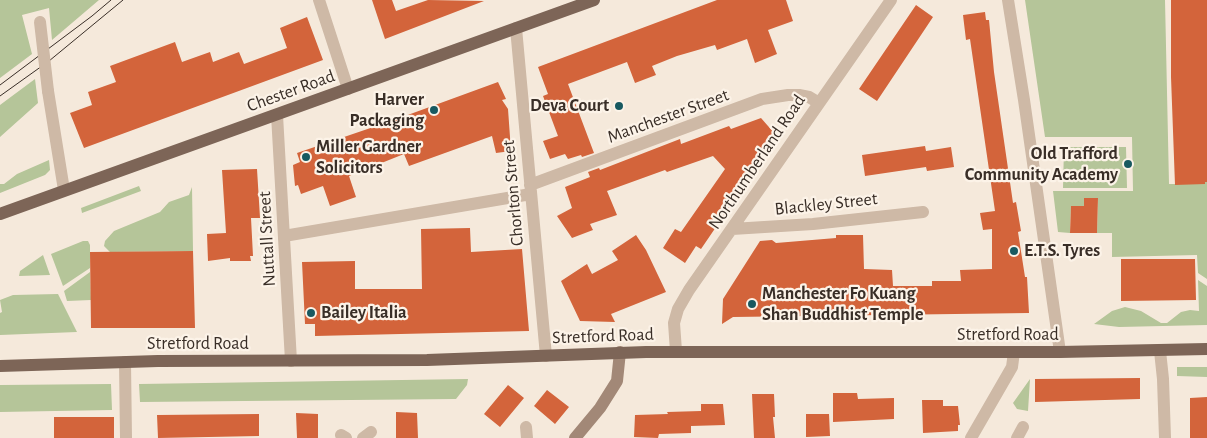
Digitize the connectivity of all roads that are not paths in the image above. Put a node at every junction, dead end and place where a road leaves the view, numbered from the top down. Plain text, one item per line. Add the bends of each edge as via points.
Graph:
1 (320, 0) edge
2 (594, 0) edge
3 (891, 0) edge
4 (1008, 0) edge
5 (40, 22) dead end
6 (516, 28) junction
7 (348, 89) junction
8 (819, 102) junction
9 (277, 115) junction
10 (530, 189) junction
11 (64, 190) junction
12 (923, 212) dead end
13 (0, 214) edge
14 (732, 229) junction
15 (284, 236) junction
16 (1207, 349) edge
17 (1160, 351) junction
18 (620, 352) junction
19 (676, 352) junction
20 (1014, 352) junction
21 (1060, 352) junction
22 (546, 356) junction
23 (291, 361) junction
24 (125, 362) junction
25 (0, 366) edge
26 (126, 438) edge
27 (575, 438) edge
28 (971, 438) edge
29 (1165, 438) edge

1 - 7 street
2 - 6 main road, Chester Road
3 - 8 street, Northumberland Road
4 - 21 street
5 - 11 street, bridge
6 - 7 main road, Chester Road
6 - 10 street, Chorlton Street
7 - 9 main road, Chester Road
8 - 10 street, Manchester Street via 809,97 788,95 762,99
8 - 14 street, Northumberland Road
9 - 11 main road, Chester Road
9 - 15 street, Nuttall Street
10 - 15 street, Manchester Street
10 - 22 street, Chorlton Street
11 - 13 main road, Chester Road
12 - 14 street, Blackley Street
14 - 19 street, Northumberland Road via 678,309 674,322
15 - 23 street, Nuttall Street
16 - 17 main road, Stretford Road
17 - 21 main road, Stretford Road
17 - 29 street
18 - 19 main road, Stretford Road
18 - 22 main road, Stretford Road
18 - 27 main road via 617,382
19 - 20 main road, Stretford Road
20 - 21 main road, Stretford Road
20 - 28 street via 1012,367
22 - 23 main road, Stretford Road
23 - 24 main road, Stretford Road
24 - 25 main road, Stretford Road
24 - 26 street

